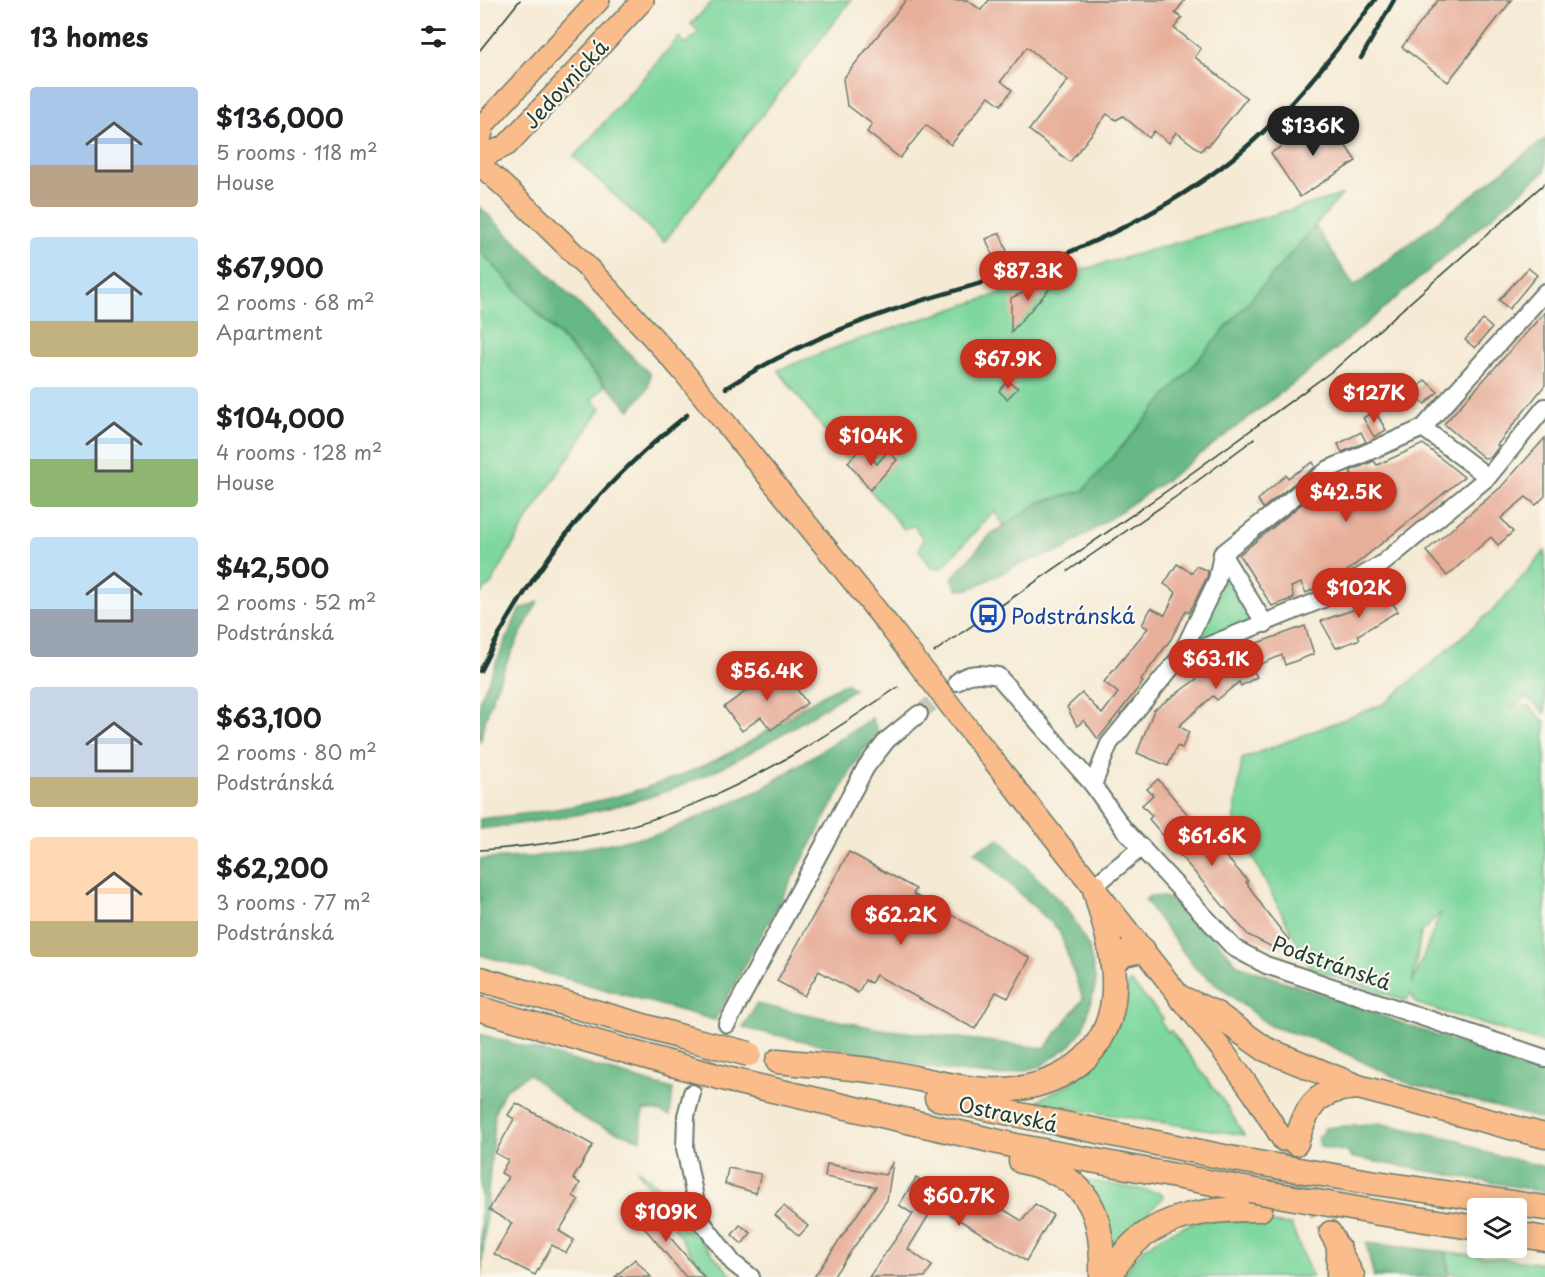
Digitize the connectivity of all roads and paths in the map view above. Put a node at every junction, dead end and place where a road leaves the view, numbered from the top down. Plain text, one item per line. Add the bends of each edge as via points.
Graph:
1 (599, 0) edge
2 (643, 0) edge
3 (480, 140) edge
4 (480, 158) edge
5 (480, 165) edge
6 (1545, 292) edge
7 (1545, 407) edge
8 (1423, 428) junction
9 (1488, 477) junction
10 (1222, 554) junction
11 (1265, 624) junction
12 (1180, 657) junction
13 (957, 682) tunnel mouth
14 (919, 714) tunnel mouth
15 (1093, 785) junction
16 (1142, 847) junction
17 (1094, 886) junction
18 (1143, 950) junction
19 (1113, 965) junction
20 (480, 979) edge
21 (1181, 998) junction
22 (480, 1009) edge
23 (727, 1024) tunnel mouth
24 (1545, 1059) edge
25 (778, 1061) junction
26 (1358, 1087) junction
27 (692, 1094) tunnel mouth
28 (918, 1124) junction
29 (1545, 1136) edge
30 (1290, 1142) joint
31 (1255, 1200) junction
32 (1545, 1208) edge
33 (1467, 1226) edge
34 (1527, 1236) edge
35 (1545, 1239) edge
36 (1335, 1241) junction
37 (751, 1277) edge
38 (1102, 1277) edge
39 (1110, 1277) edge
40 (1339, 1277) edge
41 (1348, 1277) edge
42 (1354, 1277) edge

1 - 3 main road, Jedovnická via 484,124
2 - 4 main road, Jedovnická via 507,145
5 - 17 main road, bridge via 528,206 682,370
6 - 8 street
7 - 9 street
8 - 9 street
8 - 10 street via 1329,469
9 - 11 street via 1382,564 1323,599
10 - 11 street
10 - 12 street via 1217,580
11 - 12 street
12 - 15 street via 1109,744
13 - 15 street, Podstránská via 979,673 998,676
14 - 23 street via 887,740 866,767
15 - 16 street, Podstránská via 1123,828
16 - 17 street
16 - 24 street, Podstránská via 1234,948 1266,965
17 - 18 main road
17 - 19 highway
18 - 19 highway via 1123,954
18 - 21 main road
19 - 25 highway via 1113,1002 1101,1036 1075,1068 1042,1085 975,1089 882,1072
20 - 25 highway, Ostravská, bridge
21 - 26 highway via 1216,1014 1265,1049
21 - 30 main road
22 - 28 highway, Ostravská, bridge via 734,1081
25 - 32 highway, Ostravská, bridge via 989,1110 1234,1159
26 - 29 highway
26 - 30 highway via 1337,1088 1323,1094 1306,1113
27 - 37 street via 686,1116 686,1168 699,1218 733,1263
28 - 31 highway, Ostravská
28 - 38 highway via 1002,1157 1049,1169 1078,1188 1091,1203 1099,1222
31 - 33 highway, bridge
31 - 39 highway via 1166,1222 1129,1246
34 - 35 highway
36 - 40 highway
36 - 41 main road
36 - 42 main road

